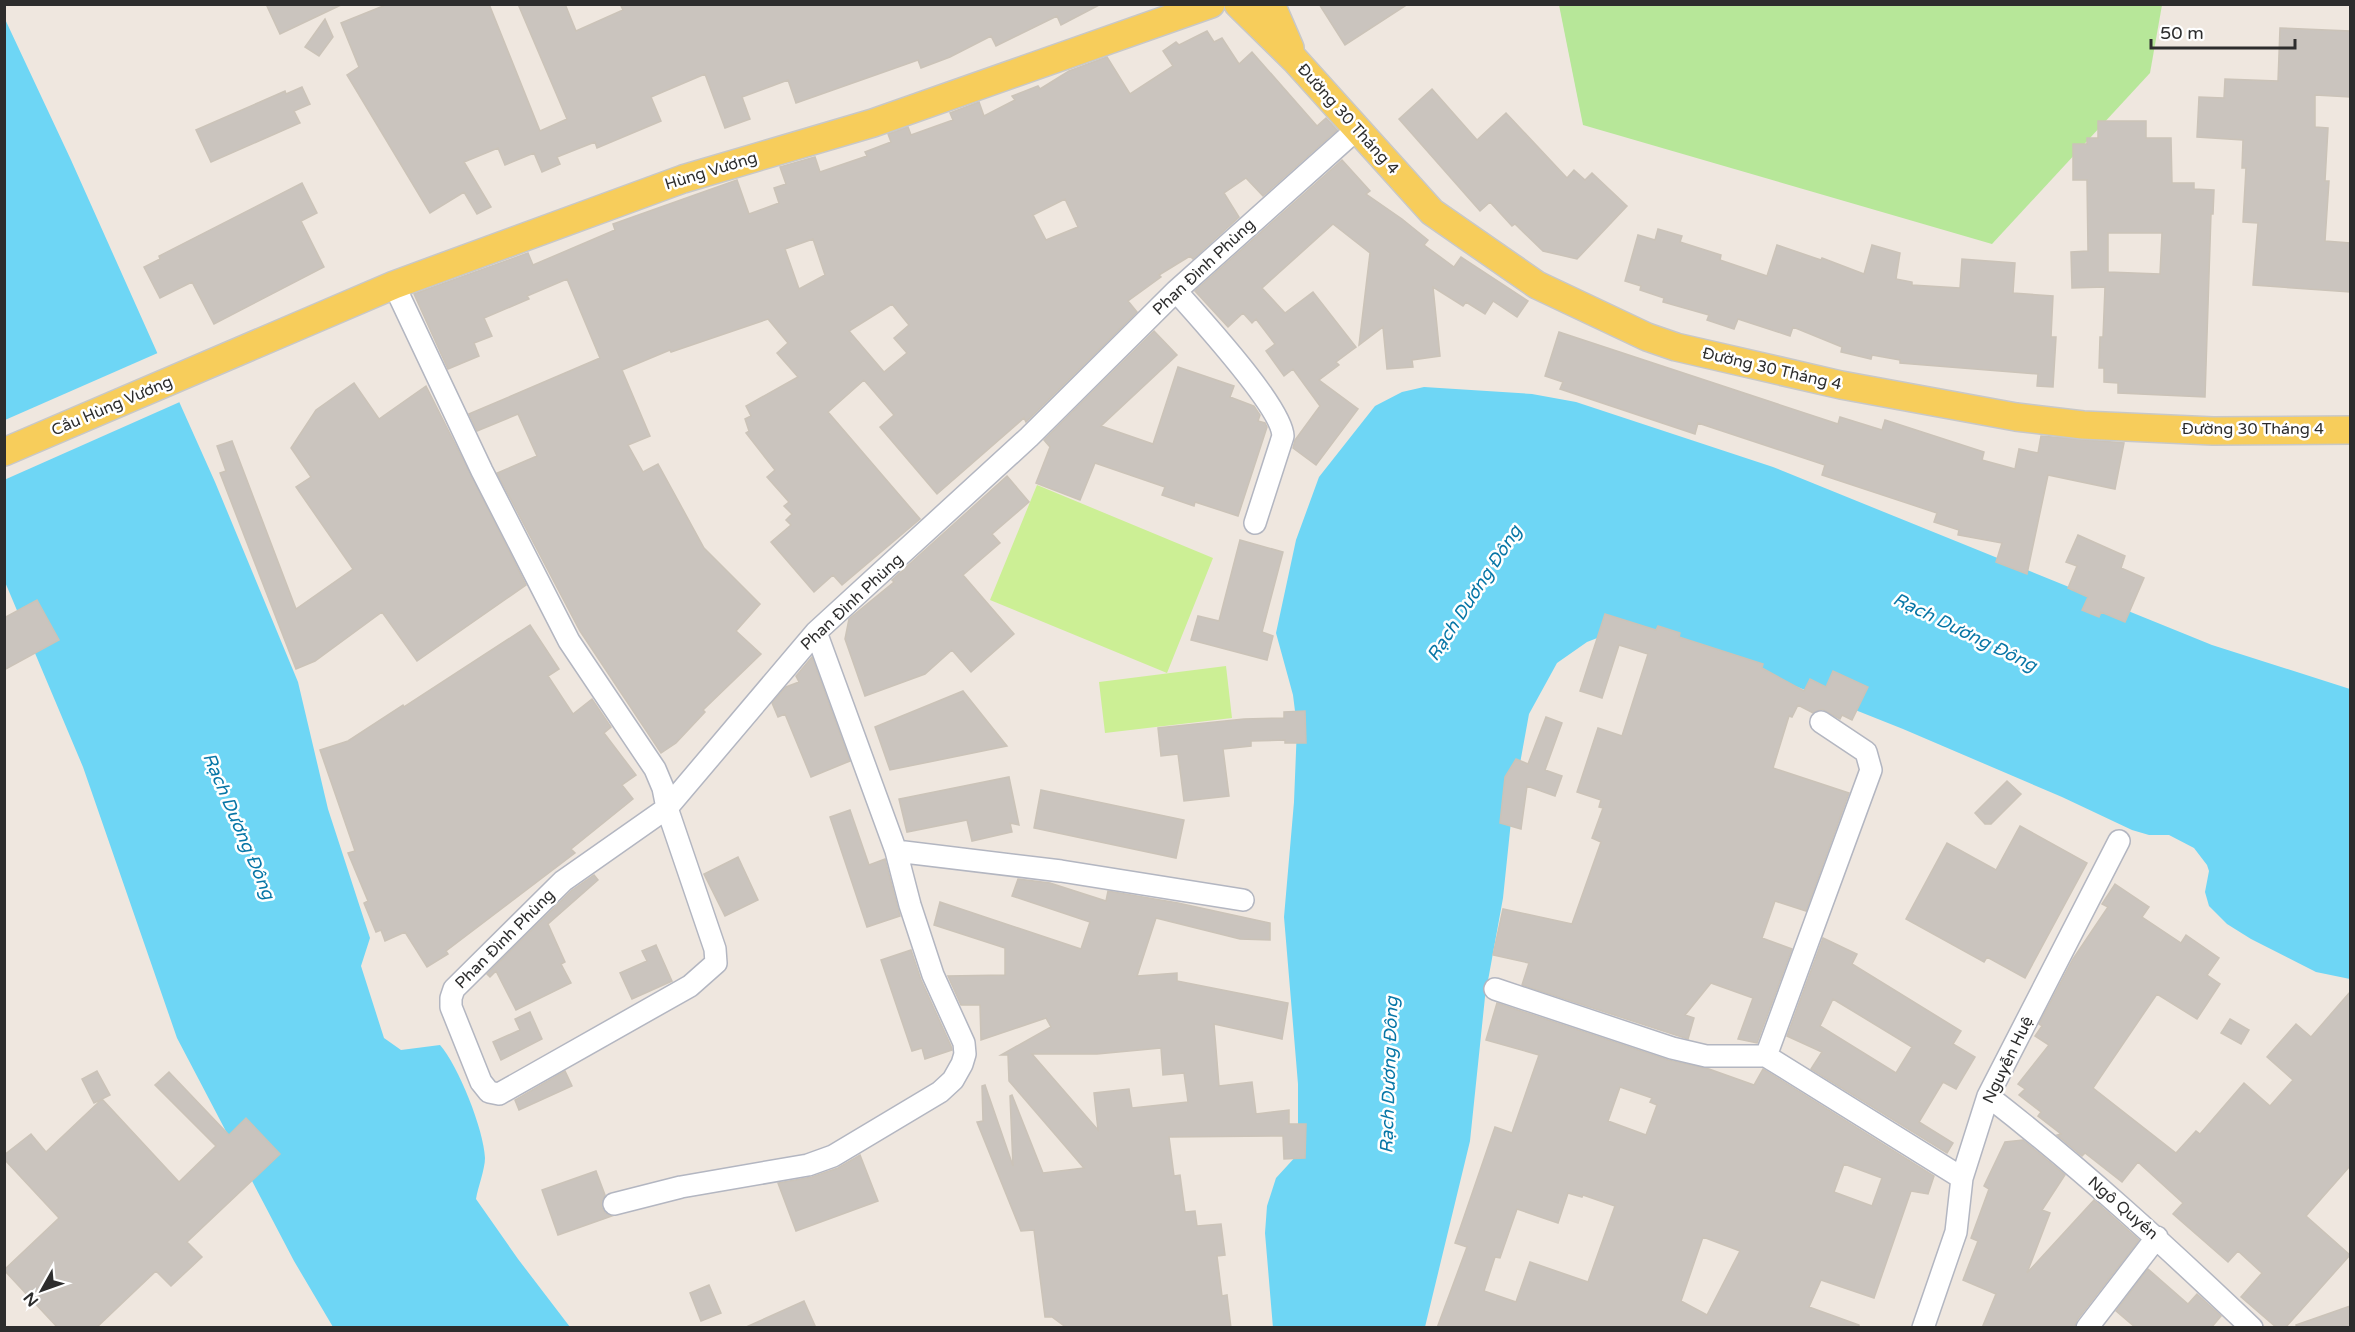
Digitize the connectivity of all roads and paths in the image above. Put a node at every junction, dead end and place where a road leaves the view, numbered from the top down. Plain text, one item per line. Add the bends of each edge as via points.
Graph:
1 (1211, 4) edge
2 (1238, 4) edge
3 (1271, 4) edge
4 (1295, 60) junction
5 (1357, 129) junction
6 (394, 285) junction
7 (1176, 291) junction
8 (220, 360) joint
9 (2350, 430) edge
10 (4, 452) edge
11 (1255, 523) dead end
12 (816, 632) junction
13 (1821, 722) dead end
14 (667, 808) junction
15 (2119, 841) dead end
16 (897, 851) junction
17 (1243, 900) dead end
18 (1495, 989) dead end
19 (1766, 1056) junction
20 (1988, 1096) junction
21 (1962, 1178) junction
22 (614, 1204) dead end
23 (2157, 1237) junction
24 (1923, 1328) edge
25 (2087, 1328) edge
26 (2252, 1328) edge

1 - 6 main road, Hùng Vương via 873,123 683,179
2 - 4 main road, Đường 30 Tháng 4
3 - 4 main road, Đường 30 Tháng 4
4 - 5 main road, Đường 30 Tháng 4
5 - 7 street, Phan Đình Phùng
5 - 9 main road, Đường 30 Tháng 4 via 1432,212 1537,285 1676,347 1841,385 2016,417 2083,425 2213,431
6 - 8 main road, Hùng Vương
6 - 14 street via 569,641 655,769
7 - 11 street via 1235,360 1282,426 1283,436
7 - 12 street, Phan Đình Phùng via 1029,437
8 - 10 main road, Cầu Hùng Vương
12 - 14 street, Phan Đình Phùng
12 - 16 street
13 - 19 street via 1866,752 1871,770
14 - 14 street, Phan Đình Phùng via 563,881 454,989 451,1007 481,1082 492,1094 499,1094 690,986 716,963 715,949
15 - 20 street, Nguyễn Huệ
16 - 17 street via 1061,871
16 - 22 street via 933,975 964,1043 965,1054 953,1080 940,1092 833,1156 808,1165 681,1187
18 - 19 street via 1706,1056
19 - 21 street
20 - 21 street, Nguyễn Huệ
20 - 23 street, Ngô Quyền
21 - 24 street, Nguyễn Huệ via 1956,1232
23 - 25 street
23 - 26 street, Ngô Quyền

